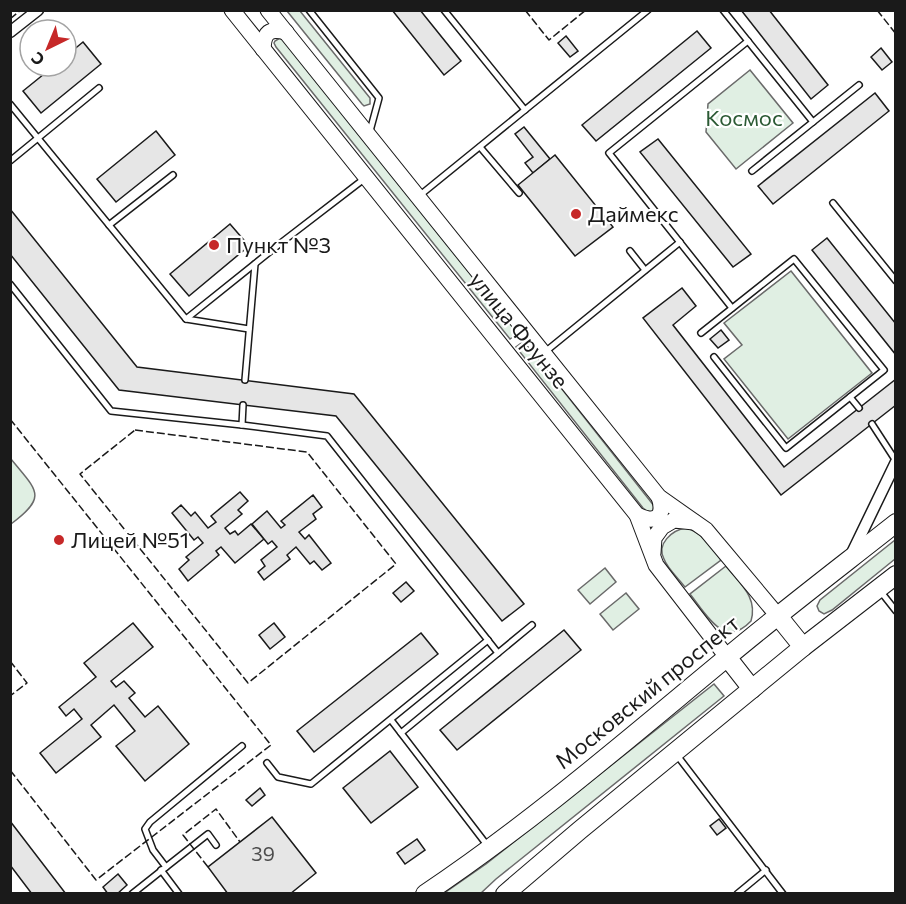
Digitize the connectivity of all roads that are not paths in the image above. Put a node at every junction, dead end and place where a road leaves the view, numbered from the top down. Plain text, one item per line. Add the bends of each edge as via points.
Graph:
1 (38, 10) edge
2 (232, 10) edge
3 (268, 10) edge
4 (309, 10) edge
5 (444, 10) edge
6 (648, 10) edge
7 (723, 10) edge
8 (10, 32) edge
9 (286, 32) junction
10 (748, 41) junction
11 (263, 49) junction
12 (859, 86) dead end
13 (99, 88) dead end
14 (10, 104) edge
15 (525, 110) junction
16 (813, 122) junction
17 (369, 136) junction
18 (38, 138) junction
19 (480, 147) junction
20 (10, 161) edge
21 (752, 171) dead end
22 (173, 175) dead end
23 (366, 177) junction
24 (519, 193) dead end
25 (418, 197) junction
26 (833, 203) dead end
27 (109, 225) junction
28 (680, 242) junction
29 (630, 251) dead end
30 (255, 264) junction
31 (645, 270) junction
32 (896, 281) edge
33 (10, 284) edge
34 (732, 308) junction
35 (186, 319) junction
36 (249, 329) junction
37 (701, 333) dead end
38 (543, 353) junction
39 (714, 357) dead end
40 (245, 380) dead end
41 (850, 397) junction
42 (243, 405) dead end
43 (859, 408) dead end
44 (242, 424) junction
45 (872, 424) dead end
46 (896, 461) edge
47 (659, 497) junction
48 (637, 515) junction
49 (694, 522) junction
50 (896, 523) edge
51 (652, 555) junction
52 (848, 560) junction
53 (896, 575) edge
54 (878, 589) junction
55 (896, 611) edge
56 (778, 616) junction
57 (532, 625) dead end
58 (488, 640) junction
59 (803, 646) junction
60 (498, 653) junction
61 (727, 657) junction
62 (752, 688) junction
63 (391, 720) junction
64 (401, 733) junction
65 (243, 746) dead end
66 (675, 752) junction
67 (267, 763) dead end
68 (216, 845) dead end
69 (490, 849) junction
70 (164, 868) junction
71 (766, 870) junction
72 (132, 894) edge
73 (179, 894) edge
74 (425, 894) edge
75 (505, 894) edge
76 (737, 894) edge
77 (783, 894) edge

1 - 8 street
2 - 11 main road, улица Фрунзе
3 - 9 main road, улица Фрунзе
4 - 17 lane via 379,98
5 - 15 lane
6 - 15 lane
7 - 10 lane
9 - 11 main road via 268,33
9 - 17 main road, улица Фрунзе
10 - 16 lane
10 - 28 lane via 609,153
11 - 23 main road, улица Фрунзе
12 - 16 lane
13 - 18 lane
14 - 18 lane
15 - 19 lane
16 - 21 lane
17 - 25 main road, улица Фрунзе
18 - 20 lane
18 - 27 lane
19 - 24 lane
19 - 25 lane
22 - 27 lane
23 - 30 lane
23 - 48 main road, улица Фрунзе
25 - 38 main road, улица Фрунзе
26 - 32 lane
27 - 35 lane
28 - 31 lane
28 - 34 lane
29 - 31 lane
30 - 35 lane
30 - 36 lane
31 - 38 lane
33 - 44 lane via 111,411
34 - 37 lane
34 - 41 lane via 794,259 884,370
35 - 36 lane
36 - 40 lane
38 - 47 main road, улица Фрунзе
39 - 41 lane via 786,448
41 - 43 lane
42 - 44 lane
44 - 58 lane via 327,436
45 - 46 lane
46 - 52 street
47 - 48 main road via 662,507 658,517 645,519
47 - 49 main road, улица Фрунзе
48 - 51 main road, улица Фрунзе
49 - 51 main road via 674,520 662,527 654,538
49 - 56 main road, улица Фрунзе via 706,530
50 - 52 main road, Московский проспект
51 - 61 main road, улица Фрунзе
52 - 56 main road, Московский проспект
53 - 54 main road
54 - 55 lane
54 - 59 main road
56 - 59 main road, улица Фрунзе
56 - 61 main road, Московский проспект
57 - 60 lane
58 - 60 lane
58 - 63 lane
59 - 62 main road
60 - 64 lane
61 - 62 main road, улица Фрунзе
61 - 69 main road, Московский проспект
62 - 66 main road
63 - 64 lane
63 - 67 lane via 311,784 278,777
64 - 69 lane
65 - 70 lane via 145,829
66 - 71 lane
66 - 75 main road
68 - 70 lane via 208,834
69 - 74 main road, Московский проспект
70 - 72 lane
70 - 73 lane
71 - 76 lane
71 - 77 lane

